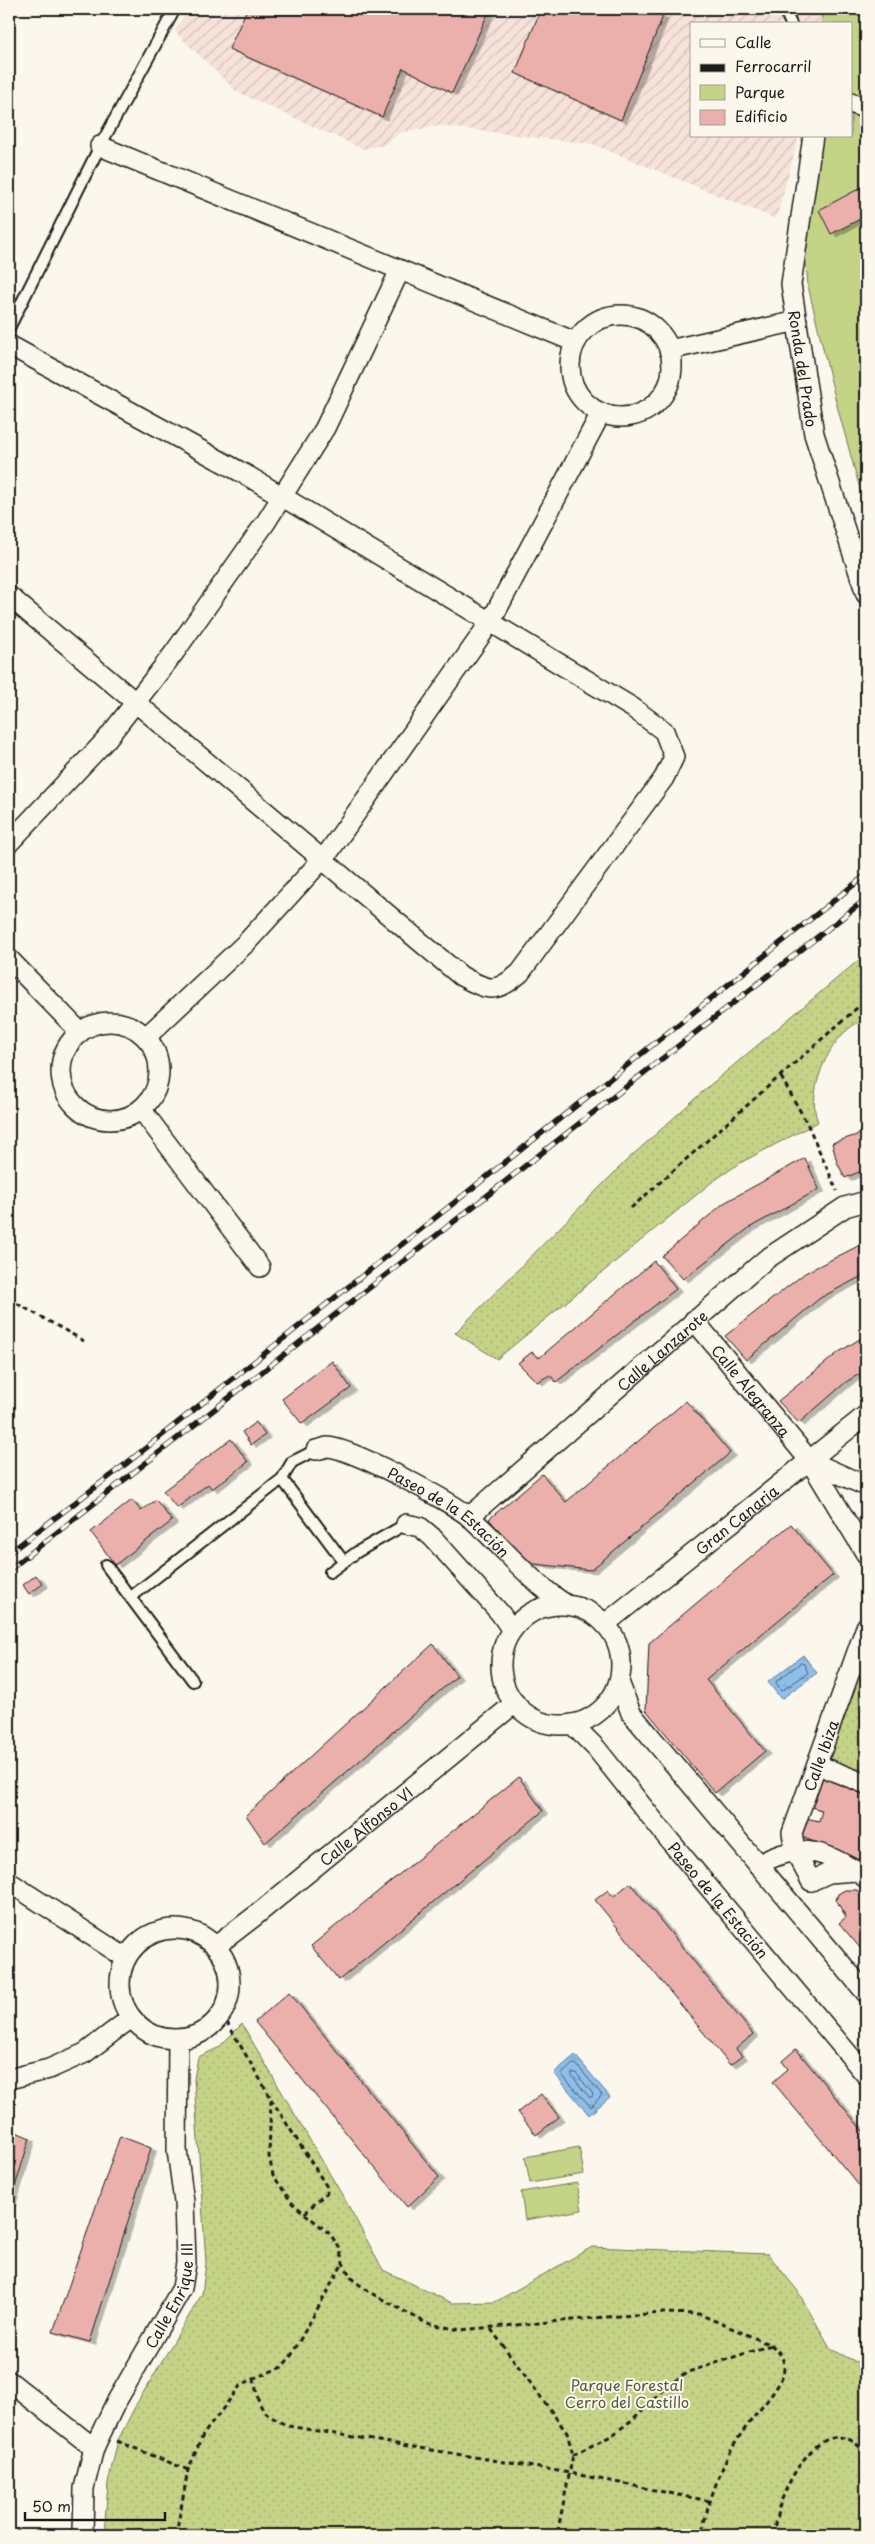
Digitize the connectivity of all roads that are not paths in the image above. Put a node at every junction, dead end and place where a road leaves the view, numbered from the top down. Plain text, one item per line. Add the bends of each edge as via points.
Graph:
1 (175, 9) edge
2 (784, 9) edge
3 (790, 22) edge
4 (852, 103) edge
5 (866, 109) edge
6 (813, 138) edge
7 (100, 146) junction
8 (400, 270) junction
9 (797, 320) junction
10 (9, 328) edge
11 (575, 342) junction
12 (9, 345) edge
13 (669, 350) junction
14 (601, 413) junction
15 (282, 496) junction
16 (866, 594) edge
17 (9, 596) edge
18 (491, 621) junction
19 (135, 703) junction
20 (9, 843) edge
21 (322, 860) junction
22 (9, 959) edge
23 (80, 1032) junction
24 (146, 1037) junction
25 (141, 1109) junction
26 (866, 1200) edge
27 (260, 1267) dead end
28 (694, 1320) junction
29 (866, 1415) edge
30 (316, 1450) joint
31 (810, 1461) junction
32 (282, 1479) junction
33 (866, 1486) edge
34 (469, 1517) junction
35 (406, 1524) joint
36 (866, 1554) edge
37 (344, 1562) junction
38 (106, 1565) dead end
39 (330, 1572) dead end
40 (131, 1597) junction
41 (567, 1605) junction
42 (605, 1624) junction
43 (866, 1627) edge
44 (512, 1630) junction
45 (193, 1681) dead end
46 (619, 1682) junction
47 (515, 1703) junction
48 (572, 1724) junction
49 (818, 1765) junction
50 (866, 1784) edge
51 (795, 1851) junction
52 (758, 1865) junction
53 (861, 1874) edge
54 (810, 1881) junction
55 (9, 1882) edge
56 (802, 1916) junction
57 (216, 1946) junction
58 (126, 1958) junction
59 (866, 1993) edge
60 (131, 2018) junction
61 (178, 2040) junction
62 (866, 2075) edge
63 (9, 2079) edge
64 (9, 2381) edge
65 (97, 2441) junction
66 (83, 2535) edge

1 - 7 lane
2 - 3 lane
4 - 5 street
6 - 9 street, Ronda del Prado via 791,284
7 - 8 street
7 - 10 lane
8 - 11 street
8 - 15 street via 326,428
9 - 13 street
9 - 16 street, Ronda del Prado via 814,434
11 - 13 street via 599,319 616,314 633,316 649,323 662,335
11 - 14 street via 570,377 588,405
12 - 15 street
13 - 14 street via 672,367 669,383 661,398 634,416 617,417
14 - 18 street
15 - 18 street
15 - 19 street via 174,654
17 - 19 street
18 - 21 street
18 - 21 street via 633,708 664,731 674,757 664,778 520,973 503,987 484,988 461,976
19 - 20 street via 106,740
19 - 21 street
21 - 24 street via 246,943
22 - 23 street
23 - 24 street via 95,1024 111,1021 127,1024
23 - 25 street via 66,1050 61,1073 64,1089 73,1103 86,1114 101,1120 118,1120
24 - 25 street via 158,1059 160,1075 156,1091
25 - 27 street
26 - 28 street, Calle Lanzarote via 845,1207 765,1260
28 - 31 street, Calle Alegranza
28 - 34 street, Calle Lanzarote
29 - 31 street, Gran Canaria
30 - 32 lane via 292,1462
30 - 34 street, Paseo de la Estación via 336,1449 393,1472
31 - 33 street
31 - 36 street, Calle Alegranza
31 - 42 street, Gran Canaria
32 - 37 lane
32 - 40 lane
34 - 41 street, Paseo de la Estación via 546,1592
35 - 37 lane
35 - 44 street, Paseo de la Estación via 420,1526 432,1537
37 - 39 lane
38 - 40 lane
40 - 45 lane
41 - 42 street via 594,1614
41 - 44 street via 536,1610
42 - 46 street via 618,1648 621,1661
43 - 49 street, Calle Ibiza
44 - 47 street via 503,1648 501,1668 505,1687
46 - 48 street via 601,1710
46 - 52 street via 631,1713
47 - 48 street via 541,1721 556,1725
47 - 57 street, Calle Alfonso VI
48 - 62 street, Paseo de la Estación via 596,1748
49 - 50 street
49 - 51 street, Calle Ibiza via 792,1832
51 - 52 street
51 - 53 street via 808,1850 835,1858
51 - 54 street, Calle Ibiza
52 - 56 street
53 - 54 street via 829,1873
54 - 56 street
55 - 58 street
56 - 59 street
57 - 58 street via 202,1935 185,1929 168,1929 151,1934 136,1944
57 - 61 street via 230,1974 227,2005 208,2030
58 - 60 street via 120,1989 123,2004
60 - 61 street via 160,2038
60 - 63 street via 85,2053 49,2070
61 - 65 street, Calle Enrique III via 177,2150 184,2202 186,2263 182,2288
64 - 65 street
65 - 66 street, Calle Enrique III via 84,2488

